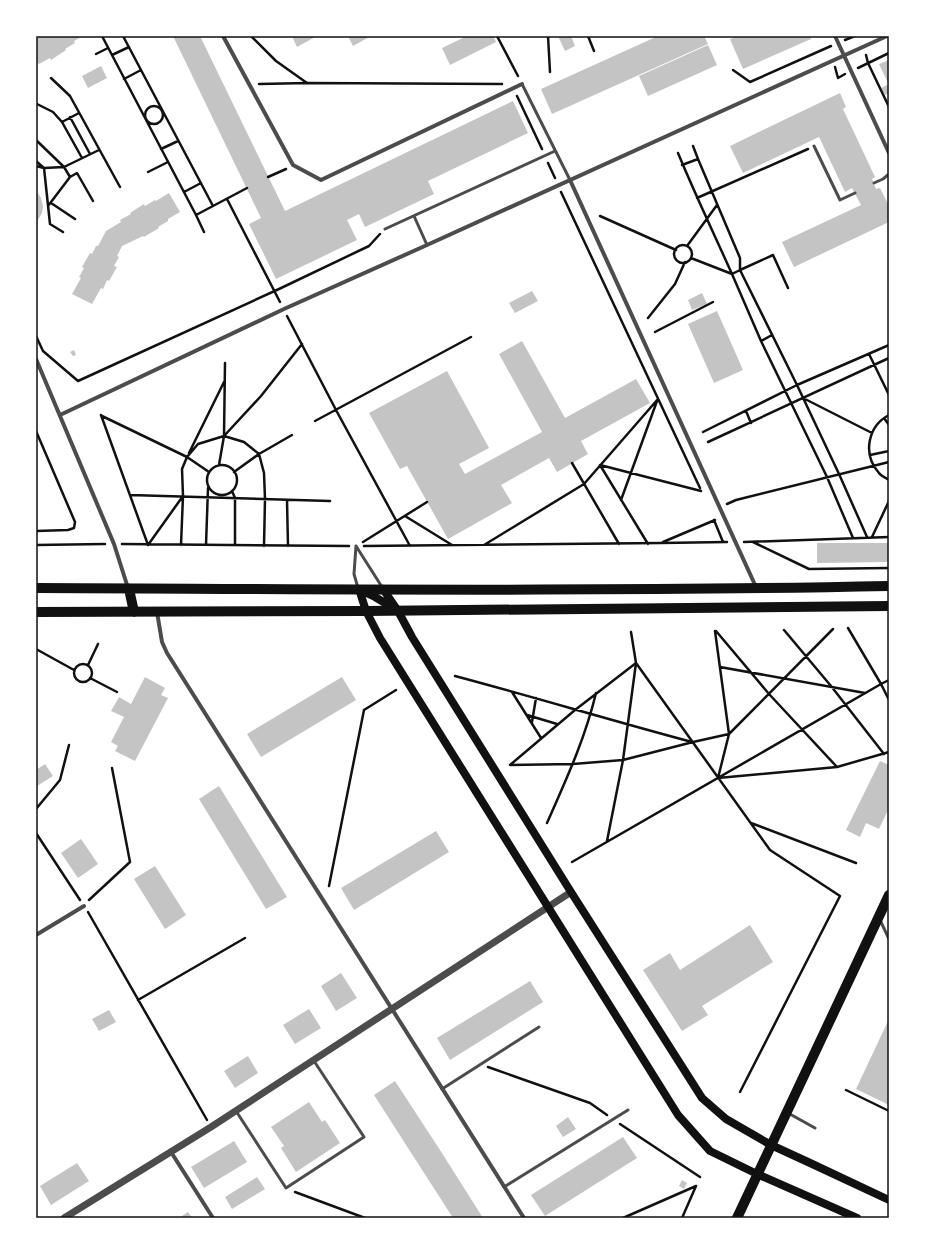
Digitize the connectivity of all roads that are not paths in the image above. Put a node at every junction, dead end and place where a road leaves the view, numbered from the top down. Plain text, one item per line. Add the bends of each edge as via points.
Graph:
1 (229, 36) edge
2 (835, 36) edge
3 (887, 36) edge
4 (223, 37) edge
5 (844, 55) junction
6 (522, 84) joint
7 (814, 146) road end
8 (555, 151) junction
9 (889, 153) edge
10 (889, 174) edge
11 (570, 180) junction
12 (874, 183) dead end
13 (855, 193) dead end
14 (414, 216) junction
15 (385, 229) road end
16 (428, 245) junction
17 (36, 359) edge
18 (60, 415) junction
19 (889, 586) edge
20 (36, 588) edge
21 (129, 589) junction
22 (358, 589) junction
23 (383, 589) junction
24 (757, 589) junction
25 (889, 606) edge
26 (366, 611) junction
27 (398, 611) junction
28 (36, 612) edge
29 (134, 612) junction
30 (157, 612) junction
31 (571, 892) junction
32 (889, 895) edge
33 (84, 906) road end
34 (548, 907) junction
35 (878, 917) junction
36 (36, 935) edge
37 (889, 938) edge
38 (392, 1010) junction
39 (539, 1027) dead end
40 (314, 1060) junction
41 (442, 1089) junction
42 (628, 1110) dead end
43 (236, 1111) junction
44 (787, 1112) junction
45 (815, 1128) dead end
46 (771, 1145) junction
47 (171, 1152) junction
48 (757, 1174) junction
49 (504, 1187) junction
50 (889, 1200) edge
51 (64, 1218) edge
52 (213, 1218) edge
53 (524, 1218) edge
54 (736, 1218) edge
55 (857, 1218) edge

1 - 4 lane
2 - 5 street
3 - 5 street
4 - 6 street via 293,165 321,180
5 - 9 street
5 - 11 street
6 - 8 lane
7 - 13 lane via 840,200
8 - 11 lane
8 - 14 lane
10 - 12 lane
11 - 16 street
11 - 24 street
14 - 15 lane
14 - 16 lane
16 - 18 street via 284,309
17 - 18 street
18 - 21 street via 114,544
19 - 24 main road
20 - 21 main road
21 - 22 main road
21 - 29 main road
22 - 23 main road
22 - 23 lane via 354,574 356,546
22 - 26 main road
22 - 27 main road
23 - 24 main road
23 - 27 main road
25 - 27 main road
26 - 27 main road
26 - 30 main road
26 - 34 main road via 380,638
27 - 31 main road
28 - 29 main road
29 - 30 main road
30 - 38 street via 162,642 167,653
31 - 34 street
31 - 46 main road via 702,1098 726,1118
32 - 35 main road
33 - 36 street
34 - 38 street
34 - 48 main road via 678,1115 710,1151
35 - 37 lane
35 - 44 main road
38 - 40 street
38 - 41 street
39 - 41 lane
40 - 43 street
40 - 43 lane via 364,1137 286,1188
41 - 49 street
42 - 49 lane
43 - 47 street
44 - 45 lane
44 - 46 main road
46 - 48 main road
46 - 50 main road
47 - 51 street
47 - 52 street
48 - 54 main road
48 - 55 main road
49 - 53 street

